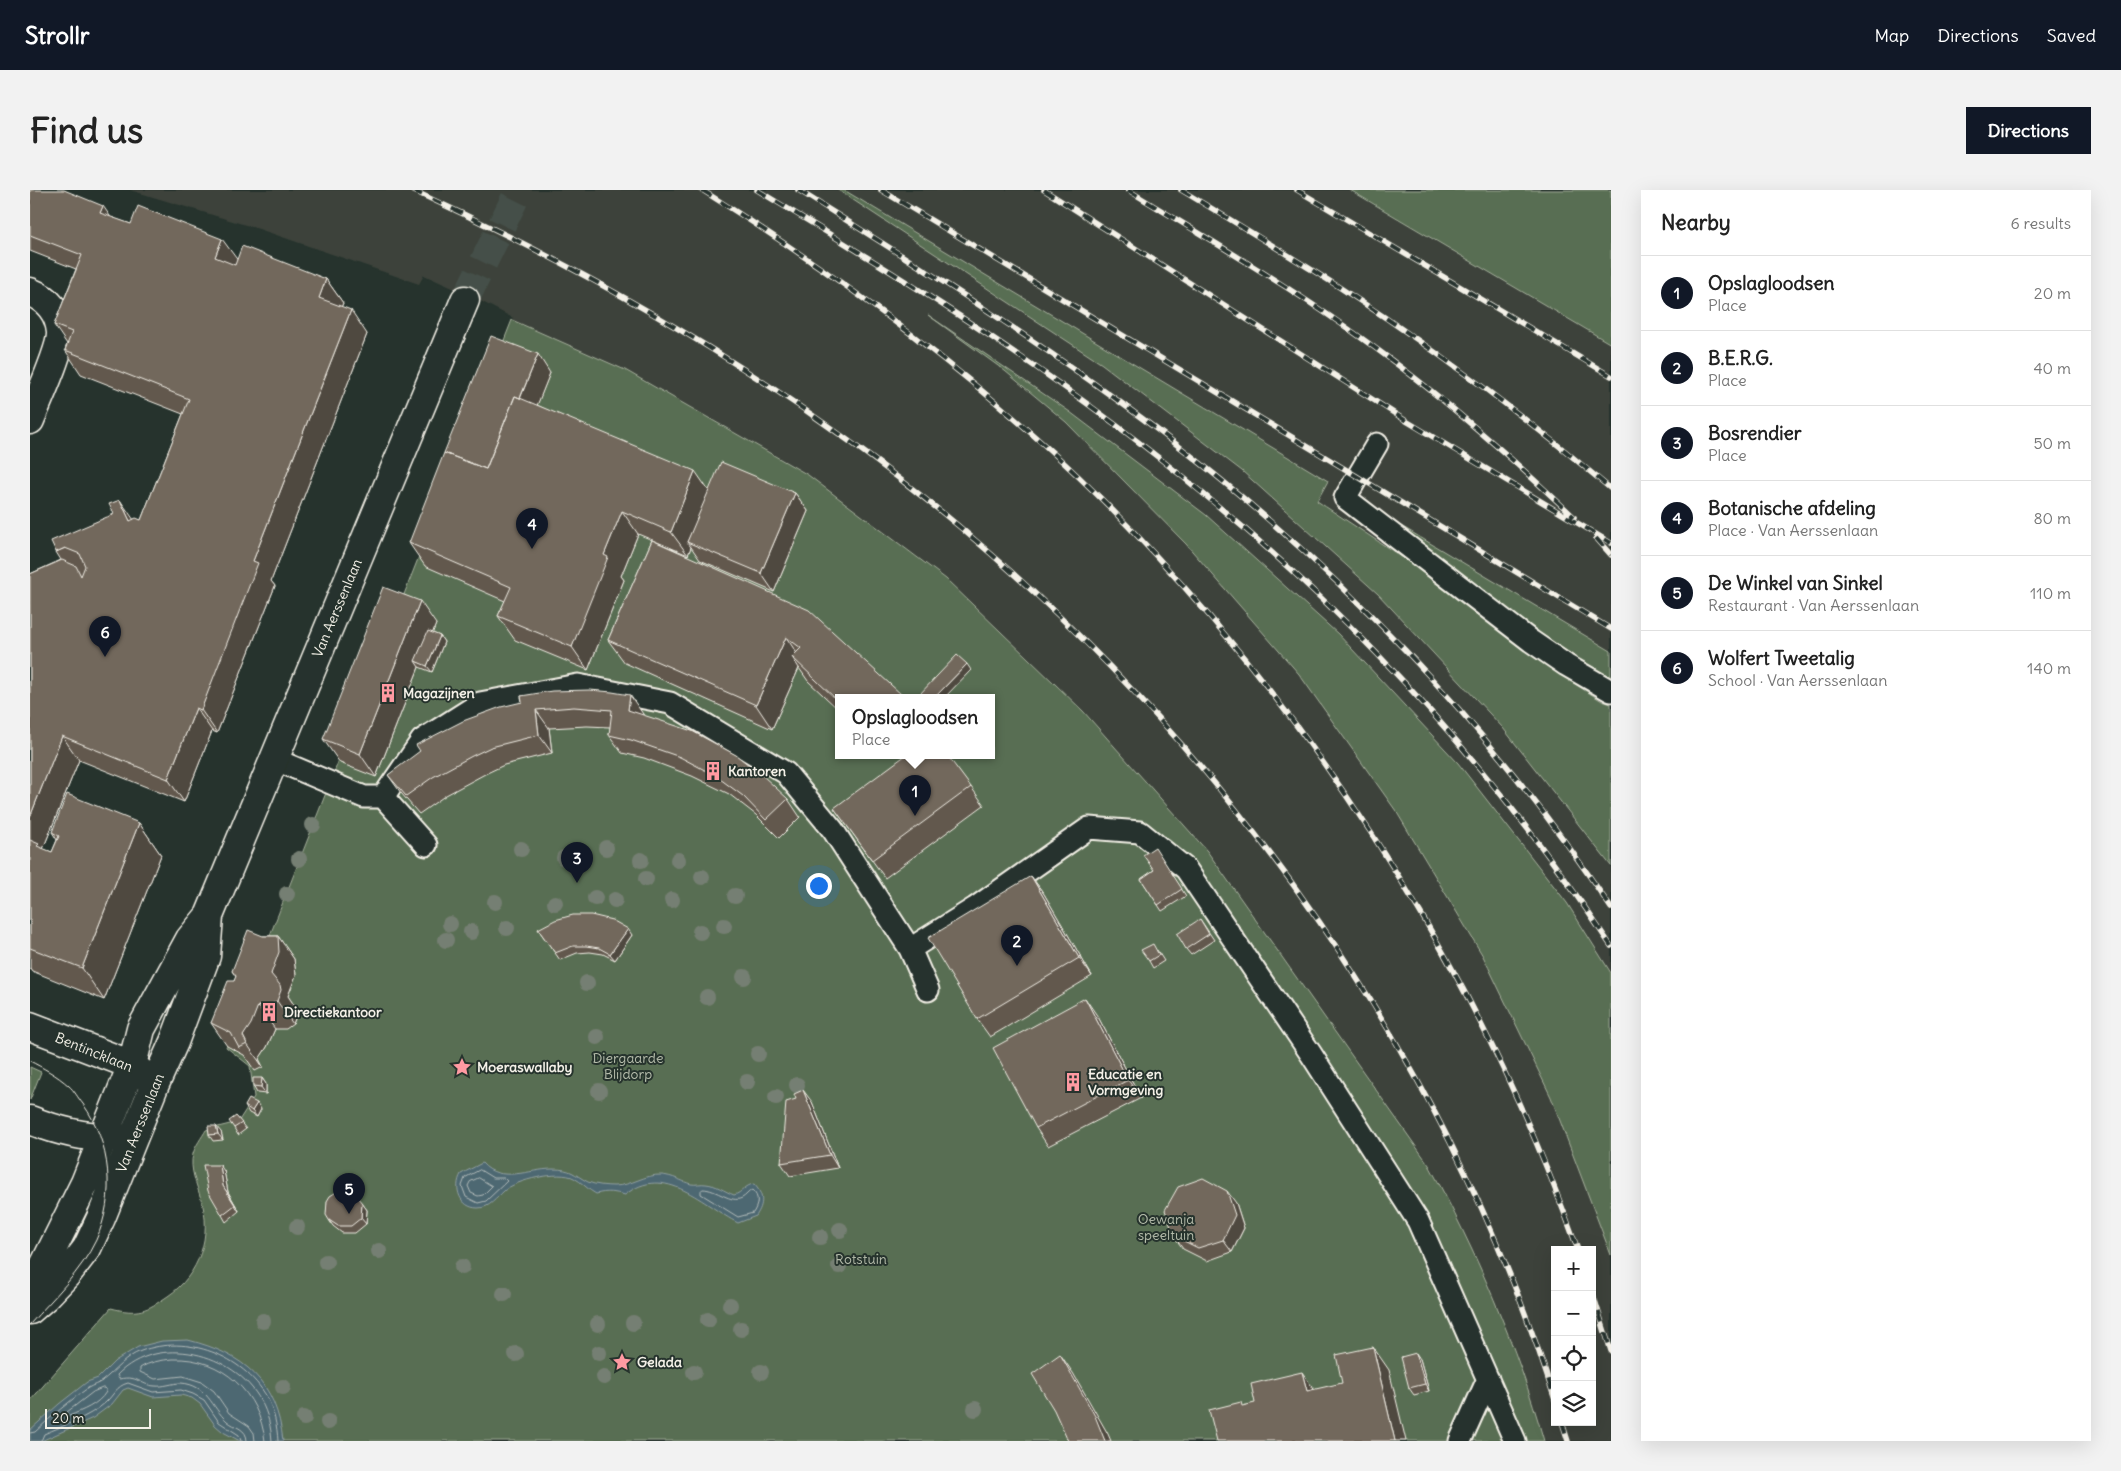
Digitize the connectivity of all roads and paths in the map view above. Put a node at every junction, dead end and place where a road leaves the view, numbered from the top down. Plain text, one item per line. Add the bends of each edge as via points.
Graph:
1 (30, 292) edge
2 (465, 300) tunnel mouth
3 (30, 420) edge
4 (1377, 444) dead end
5 (1611, 691) edge
6 (274, 759) junction
7 (383, 797) junction
8 (426, 844) dead end
9 (209, 916) junction
10 (910, 949) junction
11 (928, 990) dead end
12 (30, 1026) edge
13 (132, 1065) junction
14 (155, 1084) junction
15 (30, 1120) edge
16 (134, 1136) junction
17 (102, 1138) junction
18 (30, 1294) edge
19 (30, 1310) edge
20 (1488, 1379) junction
21 (1460, 1441) edge
22 (1515, 1441) edge

1 - 3 street via 52,305 61,333
2 - 6 street, Van Aerssenlaan
4 - 5 lane via 1345,498 1531,642
6 - 7 lane via 364,797
6 - 9 street, Van Aerssenlaan
7 - 8 lane
7 - 10 lane via 422,740 480,703 578,685 670,703 786,774 833,830
9 - 13 street, Van Aerssenlaan via 190,939 141,1029
9 - 14 street, Van Aerssenlaan via 206,956
10 - 11 lane
10 - 20 lane via 1089,828 1140,832 1186,869 1311,1054 1418,1221
12 - 13 street, Bentincklaan
13 - 14 street, Bentincklaan
13 - 17 street, Van Aerssenlaan
14 - 16 street, Van Aerssenlaan
15 - 17 street via 54,1130
16 - 17 street
16 - 19 street, Van Aerssenlaan via 87,1248 67,1274
17 - 18 street, Van Aerssenlaan via 76,1204
20 - 21 lane
20 - 22 lane

